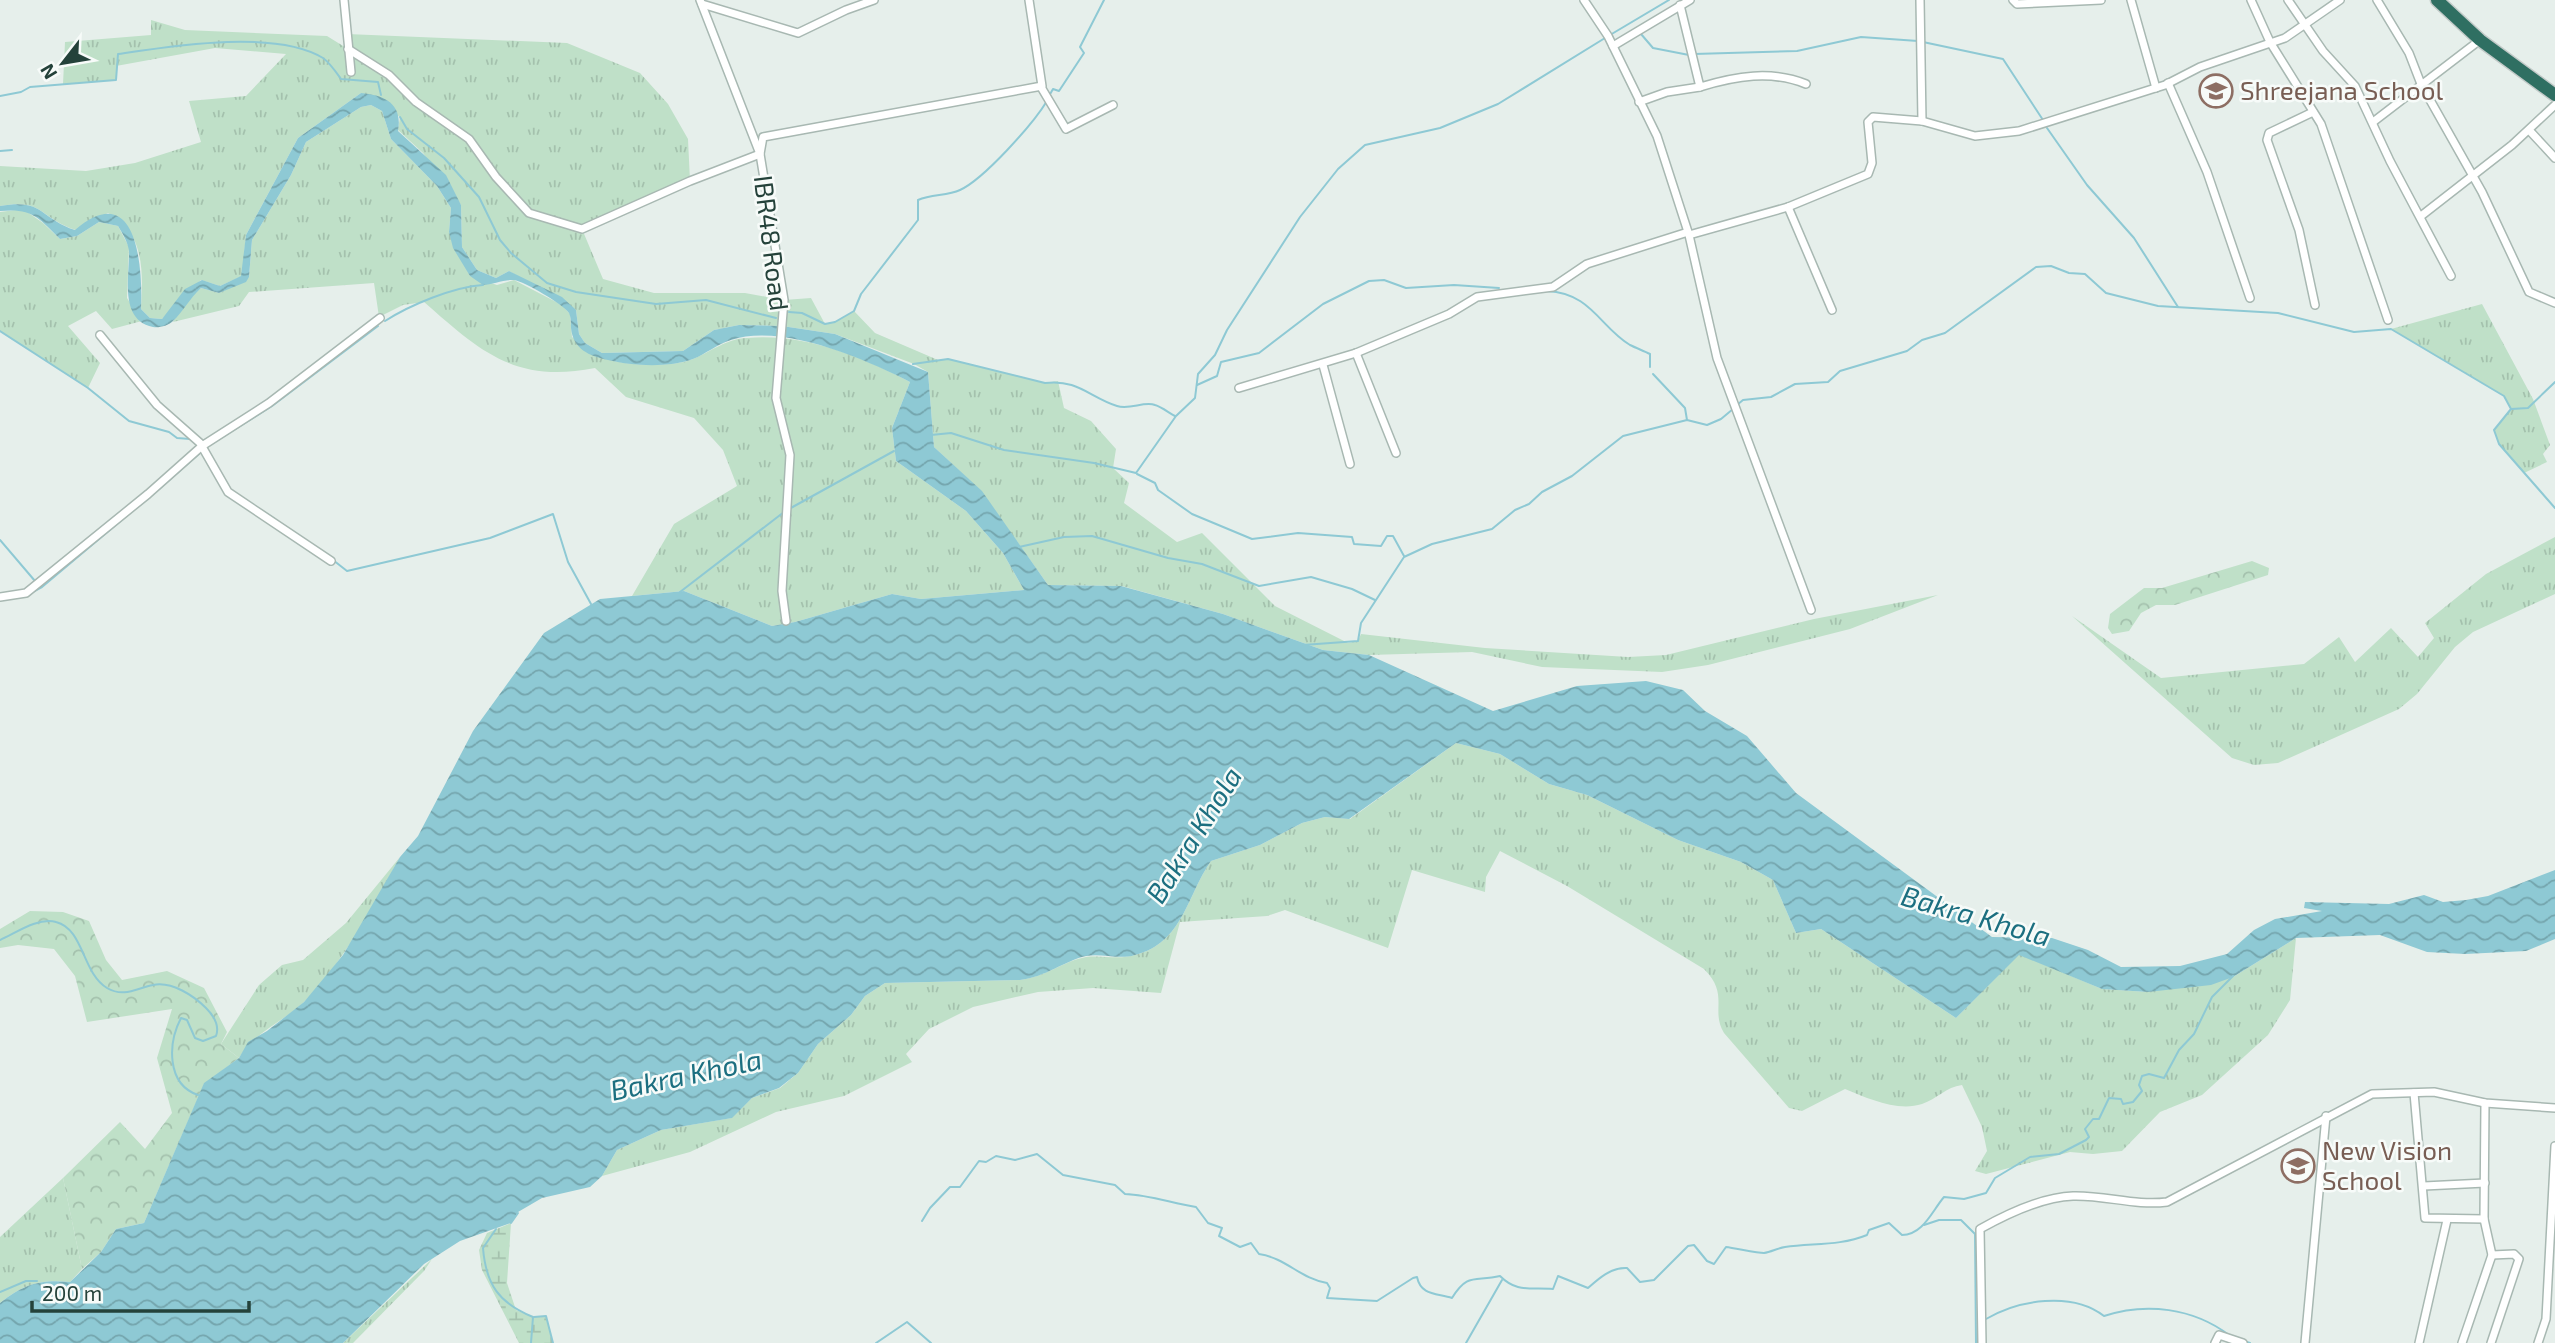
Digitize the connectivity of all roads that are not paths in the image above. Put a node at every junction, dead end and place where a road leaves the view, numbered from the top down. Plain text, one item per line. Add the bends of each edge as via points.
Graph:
1 (344, 0) edge
2 (874, 0) edge
3 (1029, 0) edge
4 (1584, 0) edge
5 (1690, 0) edge
6 (1920, 0) edge
7 (2013, 0) edge
8 (2101, 0) edge
9 (2131, 0) edge
10 (2251, 0) edge
11 (2288, 0) edge
12 (2340, 0) edge
13 (2377, 0) edge
14 (2437, 0) edge
15 (701, 2) edge
16 (1680, 5) junction
17 (2305, 25) junction
18 (2480, 40) junction
19 (2270, 42) junction
20 (1613, 46) junction
21 (348, 49) junction
22 (351, 72) dead end
23 (2168, 83) junction
24 (1806, 84) dead end
25 (2421, 84) junction
26 (1041, 87) junction
27 (1700, 87) junction
28 (2156, 88) junction
29 (2555, 95) edge
30 (1639, 102) junction
31 (1113, 105) dead end
32 (2555, 105) edge
33 (2313, 112) junction
34 (1922, 121) junction
35 (2373, 122) junction
36 (2529, 130) junction
37 (760, 154) junction
38 (2555, 158) edge
39 (2472, 175) junction
40 (1788, 207) junction
41 (2421, 216) junction
42 (1688, 234) junction
43 (2451, 276) dead end
44 (2250, 298) dead end
45 (2555, 303) edge
46 (2315, 304) dead end
47 (1832, 310) dead end
48 (380, 318) dead end
49 (2388, 320) dead end
50 (100, 335) dead end
51 (1356, 352) junction
52 (1323, 365) junction
53 (1239, 388) dead end
54 (202, 446) junction
55 (1396, 453) dead end
56 (1350, 464) dead end
57 (331, 561) dead end
58 (0, 597) edge
59 (1811, 610) dead end
60 (786, 621) dead end
61 (2414, 1093) junction
62 (2485, 1103) junction
63 (2555, 1108) edge
64 (2326, 1116) junction
65 (2555, 1146) edge
66 (2484, 1183) junction
67 (2424, 1186) junction
68 (2484, 1219) junction
69 (2447, 1220) junction
70 (2492, 1255) junction
71 (1982, 1343) edge
72 (2215, 1343) edge
73 (2244, 1343) edge
74 (2305, 1343) edge
75 (2419, 1343) edge
76 (2462, 1343) edge
77 (2491, 1343) edge
78 (2538, 1343) edge

1 - 21 street
2 - 15 street via 798,33
3 - 26 street
4 - 20 street
5 - 16 street
6 - 34 street
7 - 8 street via 2030,4
9 - 28 street
10 - 19 street
11 - 17 street
12 - 17 street
13 - 25 street via 2409,53
14 - 18 highway
15 - 37 street, IBR48 Road
16 - 20 street
16 - 27 street
17 - 19 street
17 - 35 street via 2355,86
18 - 25 street
18 - 29 highway
19 - 23 street
19 - 33 street
20 - 30 street
21 - 22 street
21 - 37 street via 389,75 416,102 469,139 529,213 582,229
23 - 28 street
23 - 44 street via 2203,163
24 - 27 street via 1765,75
25 - 35 street
25 - 39 street
26 - 31 street via 1066,129
26 - 37 street via 763,137
27 - 30 street
28 - 34 street via 1995,135 1975,136
30 - 42 street via 1665,156
32 - 36 street
33 - 46 street via 2269,133 2267,140 2298,230
33 - 49 street via 2351,205
34 - 40 street via 1873,117 1868,122 1872,163 1868,174
35 - 41 street
36 - 38 street
36 - 39 street
37 - 60 street, IBR48 Road via 784,300 776,398 790,455 782,591
39 - 41 street
39 - 45 street via 2529,292
40 - 42 street
40 - 47 street
41 - 43 street
42 - 51 street via 1587,264 1553,287 1477,297 1449,314
42 - 59 street via 1717,358
48 - 54 street via 269,403
50 - 54 street via 157,405
51 - 52 street
51 - 55 street
52 - 53 street
52 - 56 street
54 - 57 street via 228,492
54 - 58 street via 26,593
61 - 62 street
61 - 64 street via 2372,1094
61 - 67 street
62 - 63 street
62 - 66 street
64 - 71 street via 2167,1202 2145,1205 2061,1197 1980,1229
64 - 74 street
65 - 78 street via 2546,1319
66 - 67 street
66 - 68 street
67 - 69 street via 2425,1217
68 - 69 street
68 - 70 street
69 - 75 street
70 - 76 street
70 - 77 street via 2514,1254 2519,1259
72 - 73 street via 2219,1335

